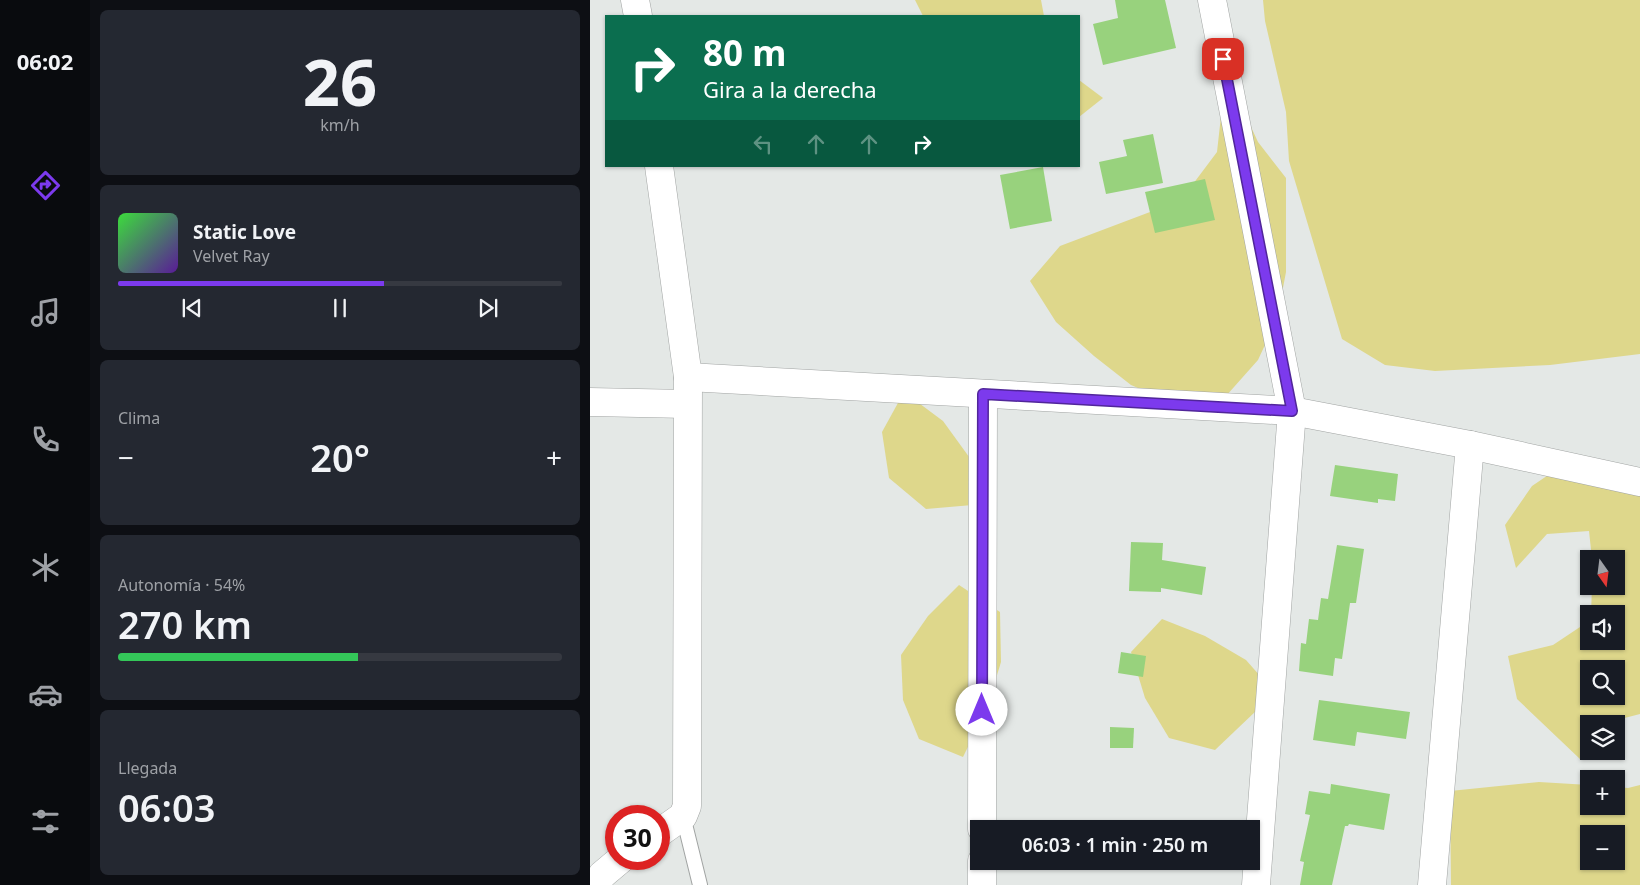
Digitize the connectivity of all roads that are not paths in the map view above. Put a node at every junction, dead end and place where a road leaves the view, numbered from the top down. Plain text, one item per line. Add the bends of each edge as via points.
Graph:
1 (635, 0) edge
2 (1212, 0) edge
3 (638, 15) edge
4 (658, 167) edge
5 (688, 377) junction
6 (983, 394) junction
7 (590, 402) edge
8 (687, 404) junction
9 (1292, 411) junction
10 (1470, 445) junction
11 (1640, 482) edge
12 (683, 816) junction
13 (982, 820) edge
14 (670, 826) edge
15 (608, 870) edge
16 (982, 870) edge
17 (596, 885) edge
18 (700, 885) edge
19 (982, 885) edge
20 (1256, 885) edge
21 (1432, 885) edge

1 - 3 street
2 - 9 street
4 - 5 street
5 - 6 street
5 - 8 street
6 - 9 street
6 - 13 street
7 - 8 street
8 - 12 street via 687,806
9 - 10 street
9 - 20 street
10 - 11 street
10 - 21 street
12 - 14 street
12 - 18 lane
15 - 17 street
16 - 19 street

